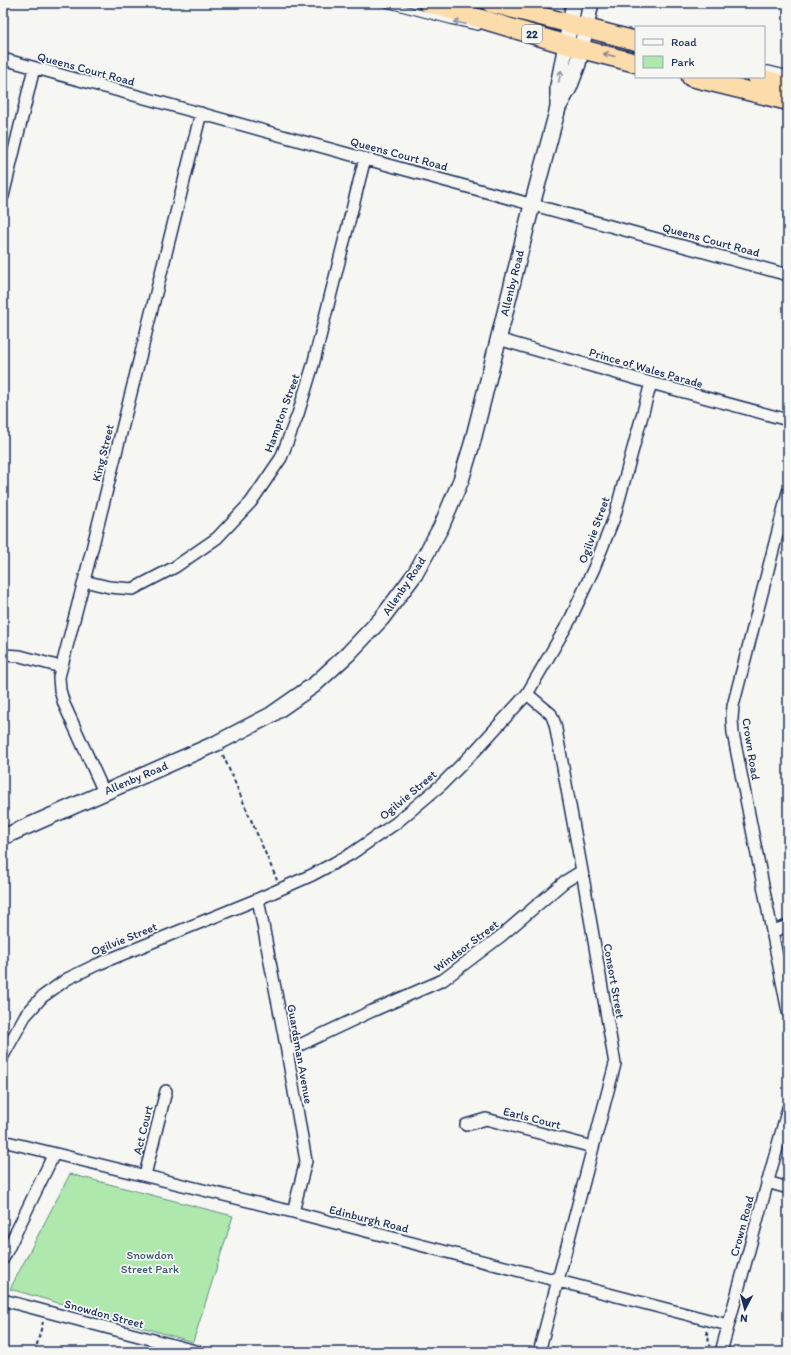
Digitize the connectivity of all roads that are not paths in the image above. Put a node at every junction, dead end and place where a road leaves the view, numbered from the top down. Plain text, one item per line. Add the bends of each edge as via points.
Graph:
1 (384, 3) edge
2 (428, 3) edge
3 (491, 3) edge
4 (574, 3) edge
5 (591, 3) edge
6 (499, 24) junction
7 (578, 25) junction
8 (635, 41) edge
9 (574, 46) junction
10 (3, 59) edge
11 (635, 63) edge
12 (34, 68) junction
13 (765, 70) edge
14 (788, 74) edge
15 (694, 78) edge
16 (760, 78) edge
17 (788, 86) edge
18 (781, 101) edge
19 (201, 113) junction
20 (365, 158) junction
21 (3, 196) edge
22 (532, 205) junction
23 (788, 275) edge
24 (498, 339) junction
25 (651, 383) junction
26 (788, 420) edge
27 (788, 492) edge
28 (84, 581) junction
29 (3, 655) edge
30 (61, 666) junction
31 (527, 694) junction
32 (104, 792) junction
33 (3, 837) edge
34 (582, 871) junction
35 (258, 899) junction
36 (788, 926) edge
37 (773, 931) junction
38 (788, 1012) edge
39 (287, 1051) junction
40 (3, 1056) edge
41 (166, 1092) dead end
42 (788, 1108) edge
43 (466, 1125) dead end
44 (3, 1141) edge
45 (593, 1147) junction
46 (54, 1154) junction
47 (144, 1175) junction
48 (767, 1182) junction
49 (788, 1188) edge
50 (293, 1212) junction
51 (3, 1259) edge
52 (558, 1281) junction
53 (3, 1300) edge
54 (728, 1325) junction
55 (199, 1352) edge
56 (539, 1352) edge
57 (721, 1352) edge

6 -> 1 lane via 480,27 467,25
2 - 6 highway, 22
3 - 7 highway, 22
4 - 7 main road
5 - 7 main road
6 - 9 highway, 22
7 - 8 highway, 22
7 - 9 main road, Allenby Road
11 -> 9 highway, 22
9 - 22 main road, Allenby Road via 558,86 558,108
10 - 12 street, Queens Court Road
12 - 19 street, Queens Court Road
12 - 21 street
13 - 14 lane
15 - 18 highway
16 - 17 highway
19 - 20 street, Queens Court Road
19 - 28 street, King Street
20 - 22 street, Queens Court Road
20 - 28 street, Hampton Street via 312,365 298,414 281,458 251,502 216,538 175,567 133,588 109,587
22 - 23 street, Queens Court Road
22 - 24 main road, Allenby Road
24 - 25 street, Prince of Wales Parade
24 - 32 main road, Allenby Road via 461,480 415,574 382,618 314,685 271,715 217,743
25 - 26 street, Prince of Wales Parade
25 - 31 street, Ogilvie Street via 614,518 570,620
27 - 37 street, Crown Road via 733,706 732,719
28 - 30 street, King Street
29 - 30 street via 20,656
30 - 32 street, King Street via 60,690 64,704
31 - 34 street, Consort Street via 551,714 555,724
31 - 35 street, Ogilvie Street via 442,785 396,824 351,854
32 - 33 main road, Allenby Road
34 - 39 street, Windsor Street via 564,882 501,936 443,980
34 - 45 street, Consort Street via 615,1064
35 - 39 street, Guardsman Avenue
35 - 40 street, Ogilvie Street via 96,965 68,979 42,996 25,1016
36 - 37 street
37 - 38 street, Crown Road
39 - 50 street, Guardsman Avenue via 306,1161
41 - 47 street, Act Court
42 - 48 street, Crown Road
43 - 45 street, Earls Court via 486,1119
44 - 46 street, Edinburgh Road
45 - 52 street, Consort Street
46 - 47 street, Edinburgh Road
46 - 51 street
47 - 50 street, Edinburgh Road
48 - 49 street
48 - 54 street, Crown Road
50 - 52 street, Edinburgh Road
52 - 54 street, Edinburgh Road
52 - 56 street
53 - 55 street, Snowdon Street
54 - 57 street, Crown Road

